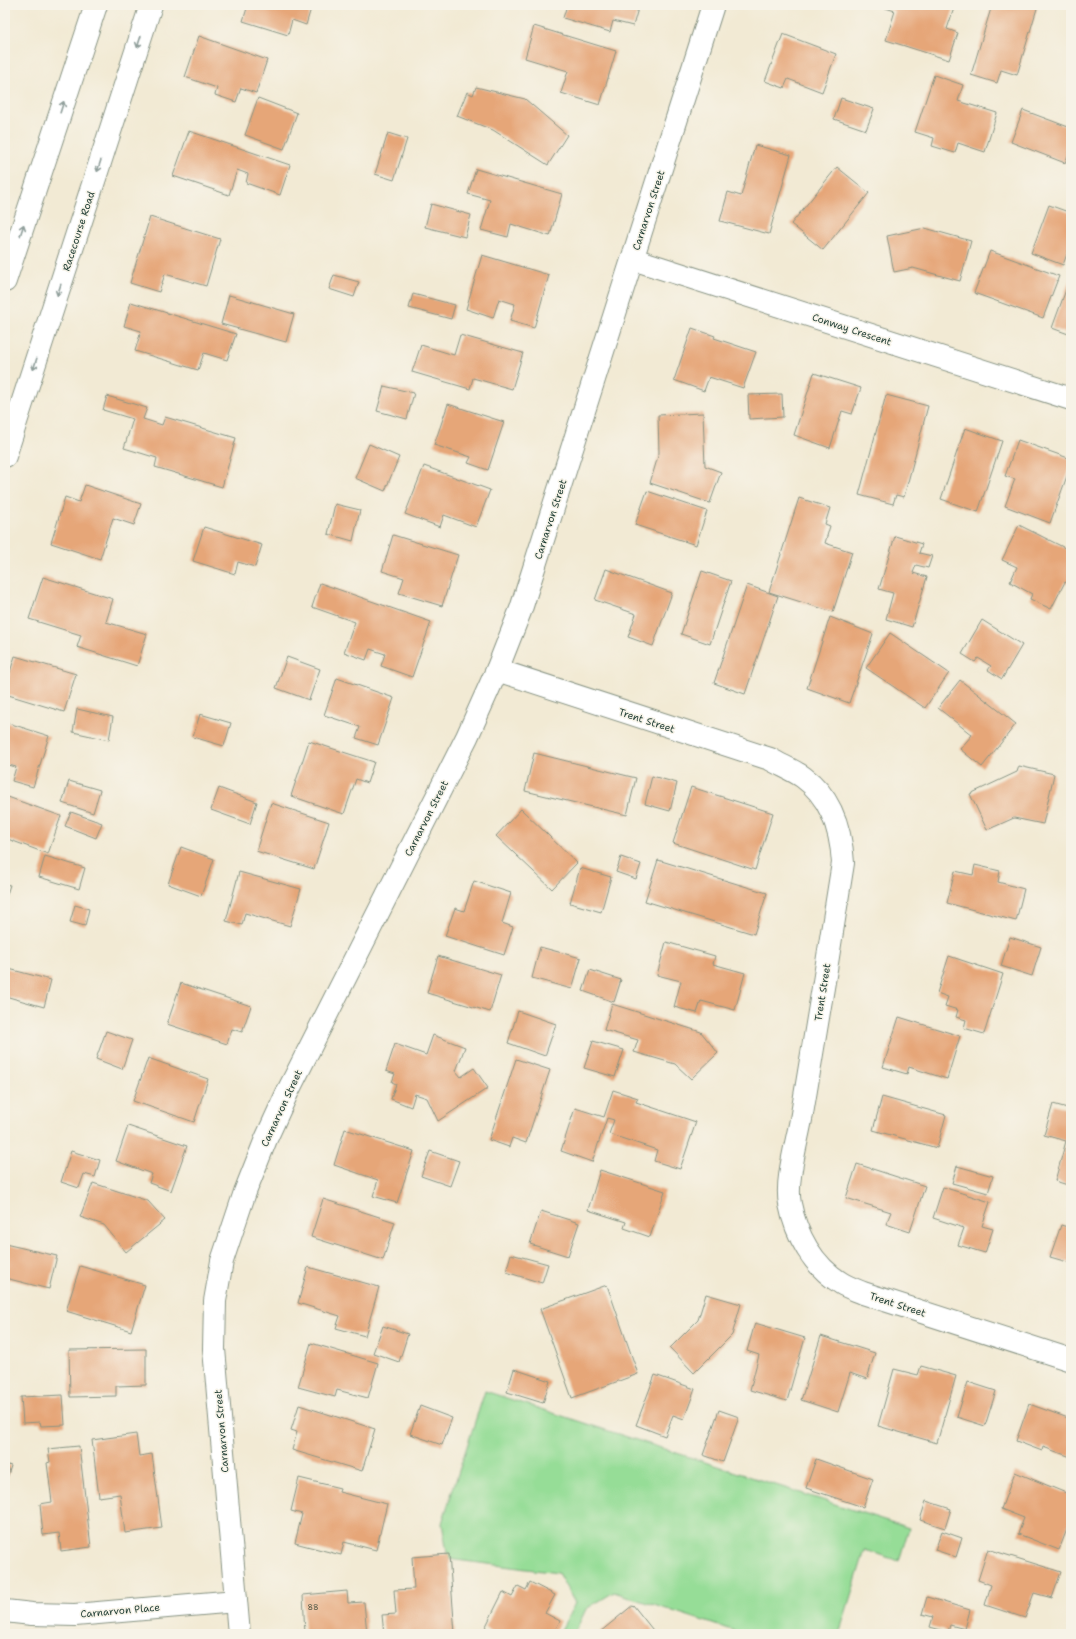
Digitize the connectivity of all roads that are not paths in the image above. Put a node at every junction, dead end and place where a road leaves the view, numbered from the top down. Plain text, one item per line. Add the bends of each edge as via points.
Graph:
1 (96, 5) edge
2 (150, 5) edge
3 (713, 5) edge
4 (633, 259) junction
5 (5, 281) edge
6 (1071, 399) edge
7 (5, 456) edge
8 (497, 670) junction
9 (1071, 1360) edge
10 (236, 1601) junction
11 (5, 1611) edge
12 (239, 1634) edge

5 -> 1 street
2 -> 7 street, Racecourse Road
3 - 4 street, Carnarvon Street
4 - 6 street, Conway Crescent
4 - 8 street, Carnarvon Street via 521,609
8 - 9 street, Trent Street via 770,760 802,776 823,796 835,819 842,842 843,863 790,1178 789,1202 796,1226 808,1251 822,1268 841,1283 863,1293
8 - 10 street, Carnarvon Street via 432,808 288,1091 258,1159 222,1261 214,1301 214,1349
10 - 11 street, Carnarvon Place via 75,1615
10 - 12 street, Carnarvon Street

